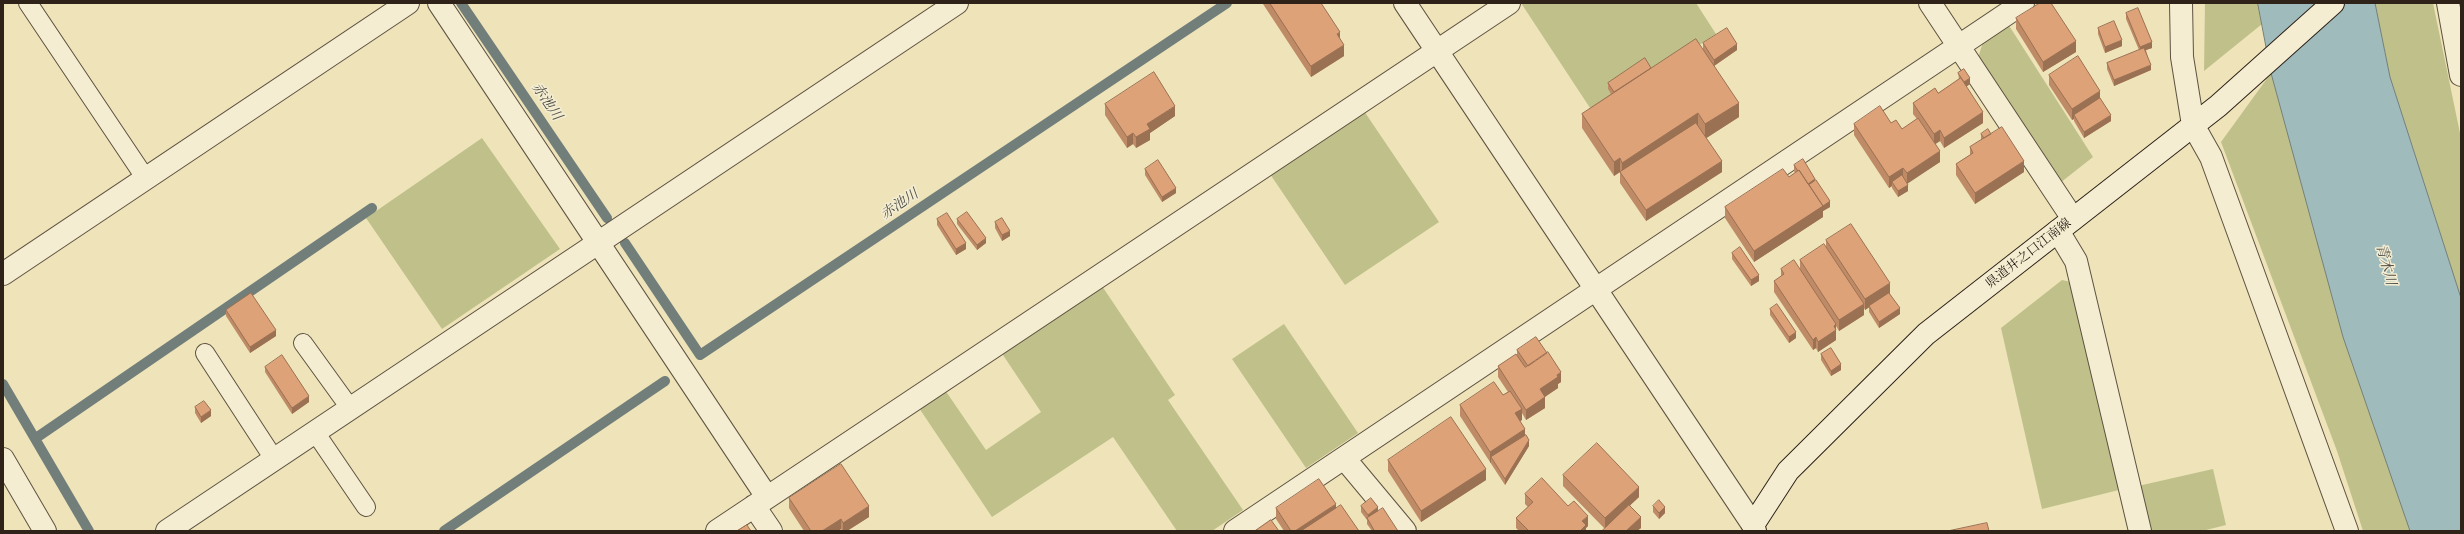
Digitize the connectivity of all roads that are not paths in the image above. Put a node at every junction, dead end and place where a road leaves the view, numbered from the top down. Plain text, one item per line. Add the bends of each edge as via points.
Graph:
1 (28, 3) edge
2 (408, 3) edge
3 (439, 3) edge
4 (957, 3) edge
5 (1405, 3) edge
6 (1509, 3) edge
7 (1930, 3) edge
8 (2023, 3) edge
9 (2181, 3) edge
10 (2333, 3) edge
11 (2448, 3) edge
12 (1959, 46) junction
13 (1438, 52) junction
14 (2461, 75) edge
15 (2193, 125) junction
16 (146, 179) junction
17 (2065, 225) junction
18 (598, 243) junction
19 (3, 274) edge
20 (1596, 290) junction
21 (303, 343) dead end
22 (205, 354) dead end
23 (350, 408) junction
24 (315, 432) junction
25 (1344, 458) junction
26 (274, 459) junction
27 (3, 460) edge
28 (761, 502) junction
29 (366, 507) dead end
30 (1753, 529) edge
31 (45, 531) edge
32 (167, 531) edge
33 (717, 531) edge
34 (771, 531) edge
35 (1235, 531) edge
36 (1405, 531) edge
37 (2140, 531) edge
38 (2347, 531) edge

1 - 16 lane
2 - 16 street
3 - 18 street
4 - 18 street
5 - 13 street
6 - 13 street
7 - 12 street
8 - 12 street
9 - 15 street via 2182,57
10 - 15 street, 県道井之口江南線 via 2218,106
11 - 14 street
12 - 17 street
12 - 20 street
13 - 20 street
13 - 28 street
15 - 17 street, 県道井之口江南線
15 - 38 street via 2211,157
16 - 19 street
17 - 30 street, 県道井之口江南線 via 1926,334 1788,471
17 - 37 street via 2076,261
18 - 23 street
18 - 28 street
20 - 25 street
20 - 30 street
21 - 23 lane
22 - 26 lane
23 - 24 street
24 - 26 street
24 - 29 lane
25 - 35 street
25 - 36 street
26 - 32 street
27 - 31 street
28 - 33 street
28 - 34 street

